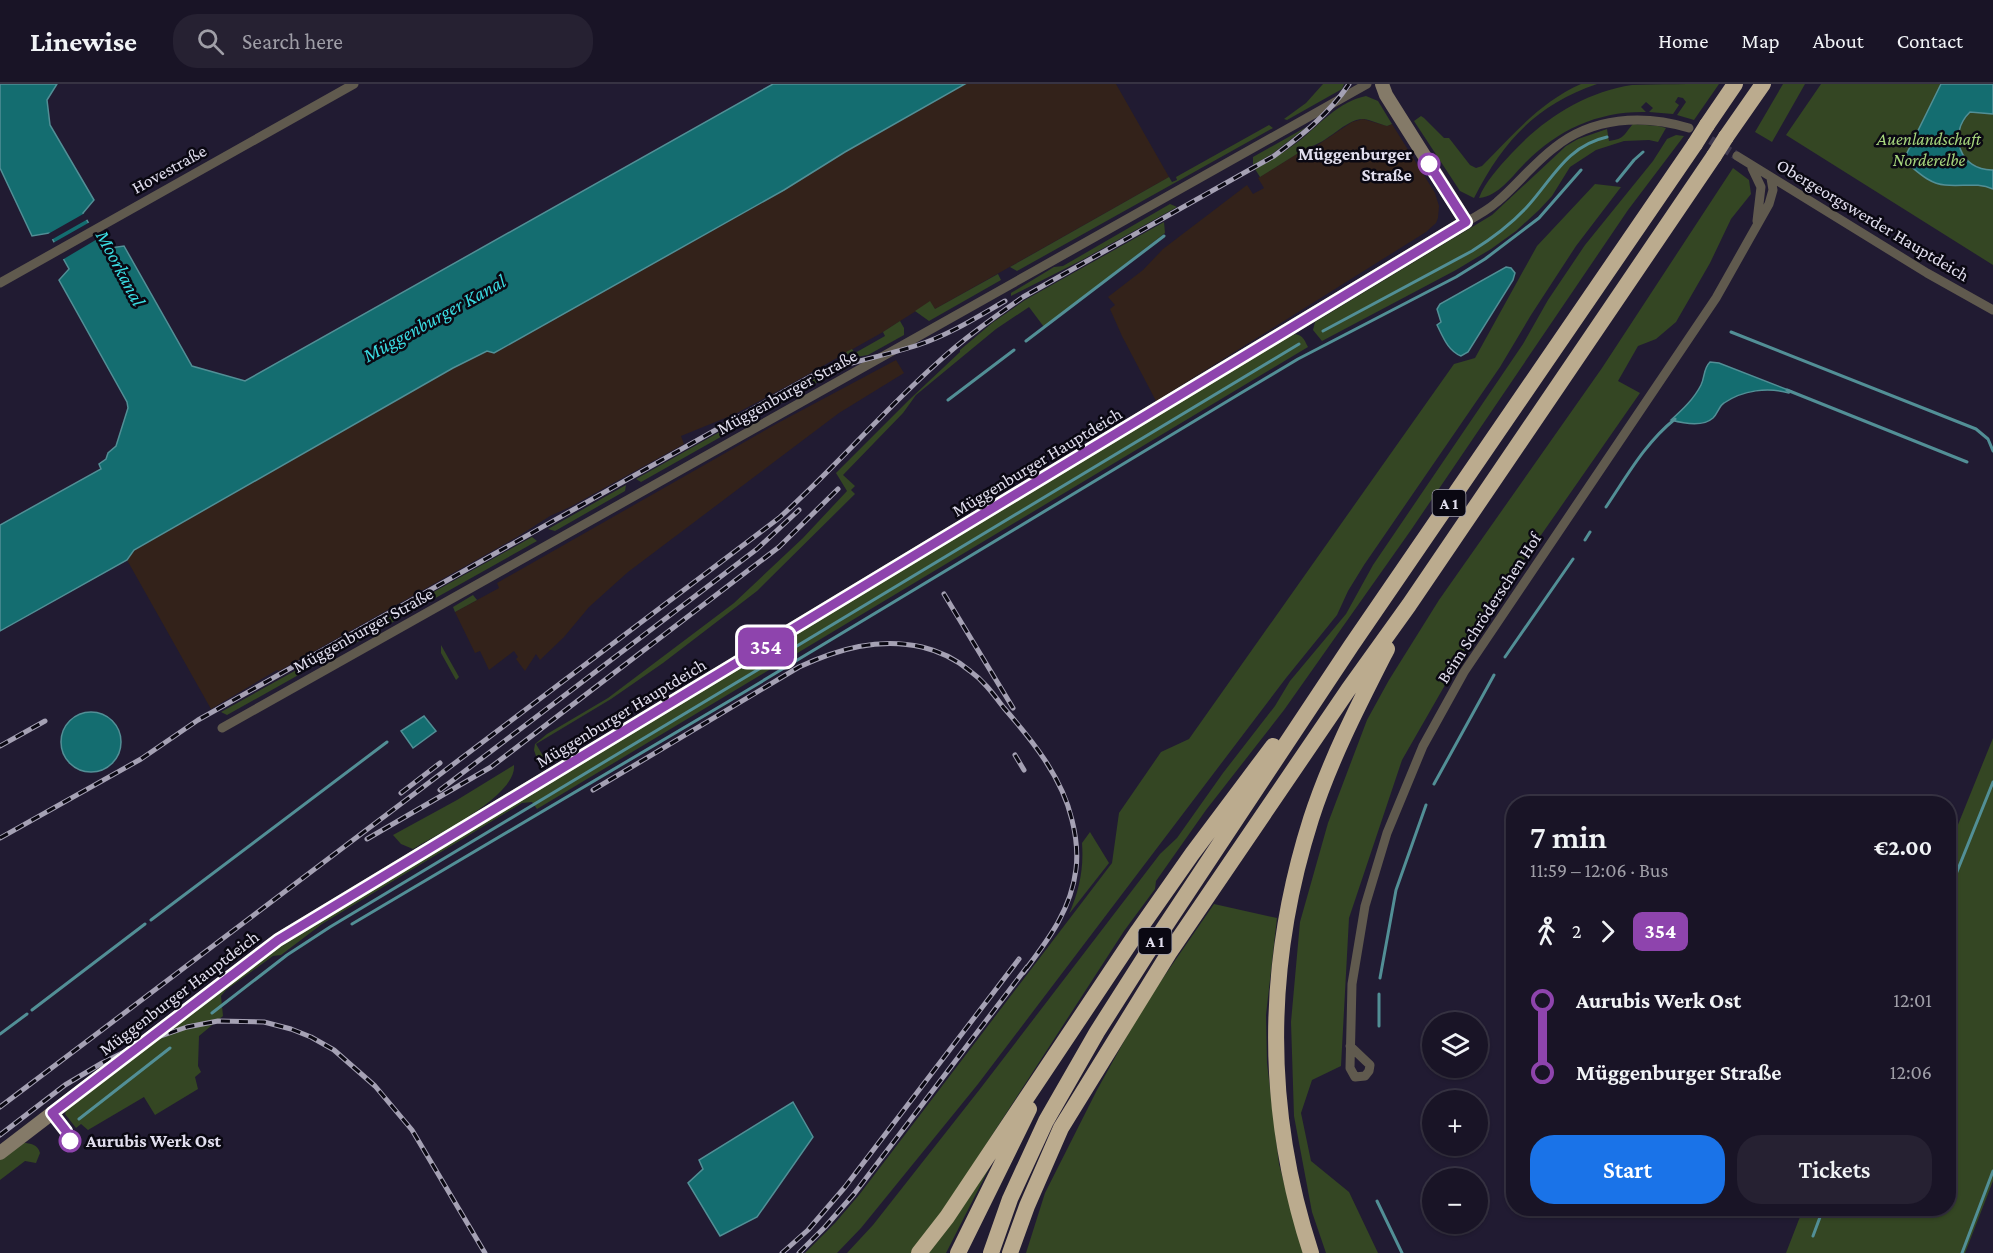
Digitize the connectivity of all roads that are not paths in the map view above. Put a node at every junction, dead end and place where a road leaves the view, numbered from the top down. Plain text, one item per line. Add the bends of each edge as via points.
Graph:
1 (354, 84) edge
2 (1367, 84) edge
3 (1382, 84) edge
4 (1735, 84) edge
5 (1763, 84) edge
6 (1692, 136) junction
7 (1737, 156) tunnel mouth
8 (1751, 166) junction
9 (1771, 178) junction
10 (1466, 222) junction
11 (1755, 229) junction
12 (0, 283) edge
13 (1993, 310) edge
14 (1409, 605) junction
15 (1351, 646) junction
16 (222, 728) dead end
17 (1350, 1046) dead end
18 (1058, 1052) junction
19 (0, 1153) edge
20 (919, 1253) edge
21 (958, 1253) edge
22 (991, 1253) edge
23 (1010, 1253) edge
24 (1311, 1253) edge

1 - 12 street, Hovestraße
2 - 16 street, Müggenburger Straße
3 - 10 street
4 - 6 highway, A 1, bridge via 1707,126
5 - 14 highway, A 1, bridge
6 - 10 street via 1666,122 1636,119 1585,130 1554,147 1497,203
6 - 15 highway, A 1
7 - 8 street, Obergeorgswerder Hauptdeich
8 - 9 street, Obergeorgswerder Hauptdeich
8 - 11 street, Beim Schröderschen Hof via 1761,187
9 - 11 street, Beim Schröderschen Hof via 1771,200
9 - 13 street, Obergeorgswerder Hauptdeich
10 - 19 street, Müggenburger Hauptdeich via 278,940
11 - 17 street, Beim Schröderschen Hof via 1716,298 1464,672 1423,746 1387,833 1365,906 1352,984
14 - 23 highway via 1169,952 1105,1055 1061,1128
14 - 24 highway, A 1 via 1354,715 1311,818 1294,882 1279,966 1275,1020 1280,1117
15 - 18 highway via 1192,854
15 - 22 highway, A 1 via 1076,1067 1028,1159
18 - 20 highway
18 - 21 highway

